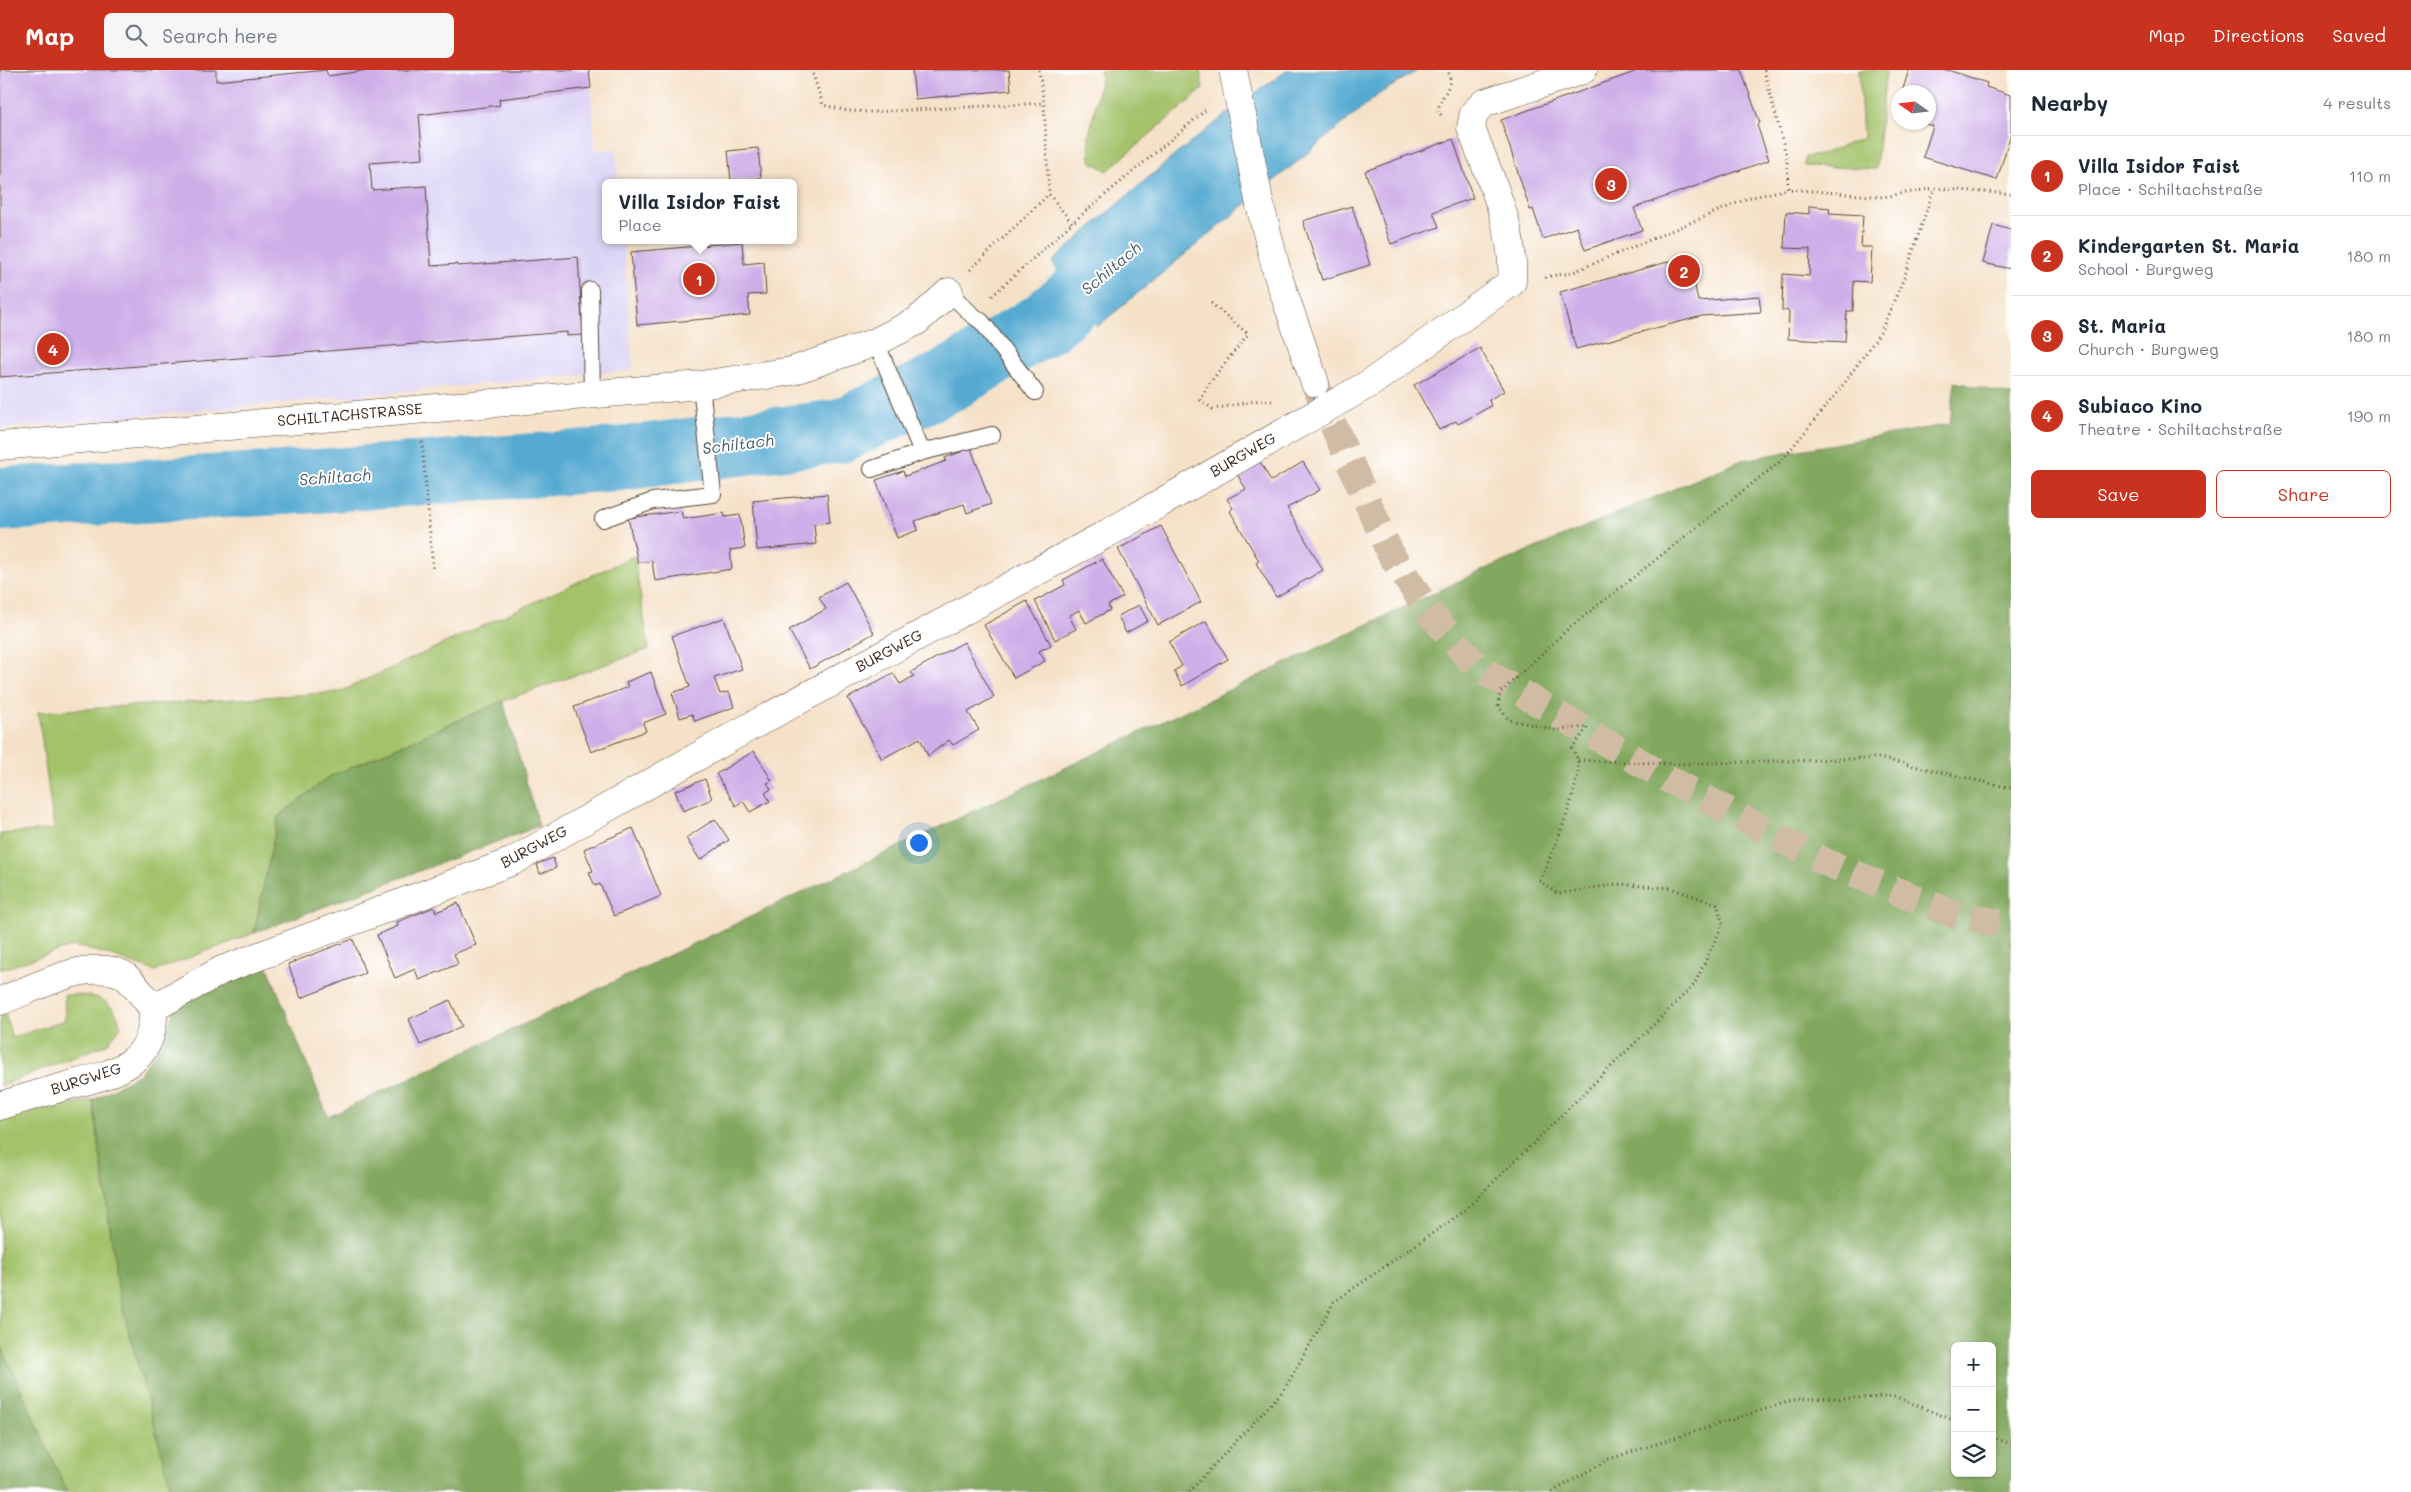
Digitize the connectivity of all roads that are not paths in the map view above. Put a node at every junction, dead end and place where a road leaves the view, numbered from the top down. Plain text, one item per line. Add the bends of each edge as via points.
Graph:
1 (1233, 70) edge
2 (1583, 70) edge
3 (590, 290) dead end
4 (949, 292) joint
5 (880, 351) junction
6 (1315, 383) tunnel mouth
7 (1035, 392) dead end
8 (592, 394) junction
9 (703, 398) junction
10 (992, 435) dead end
11 (0, 446) edge
12 (922, 452) junction
13 (872, 469) dead end
14 (603, 519) dead end
15 (0, 1001) edge
16 (153, 1008) junction
17 (0, 1106) edge

1 - 6 street, bridge via 1278,276
2 - 16 street, BURGWEG via 1484,103 1474,113 1471,128 1507,230 1512,253 1512,282 1372,382 1108,533 746,729 513,861 222,970
3 - 8 lane
4 - 5 street, SCHILTACHSTRASSE
4 - 7 lane via 977,318
5 - 9 street, SCHILTACHSTRASSE via 792,371
5 - 12 lane
8 - 9 street, SCHILTACHSTRASSE
8 - 11 street, SCHILTACHSTRASSE
9 - 14 lane via 713,494 653,501
10 - 12 lane
12 - 13 lane
15 - 16 street via 62,976 98,969 123,974
16 - 17 street, BURGWEG via 154,1027 146,1046 129,1064 112,1074

